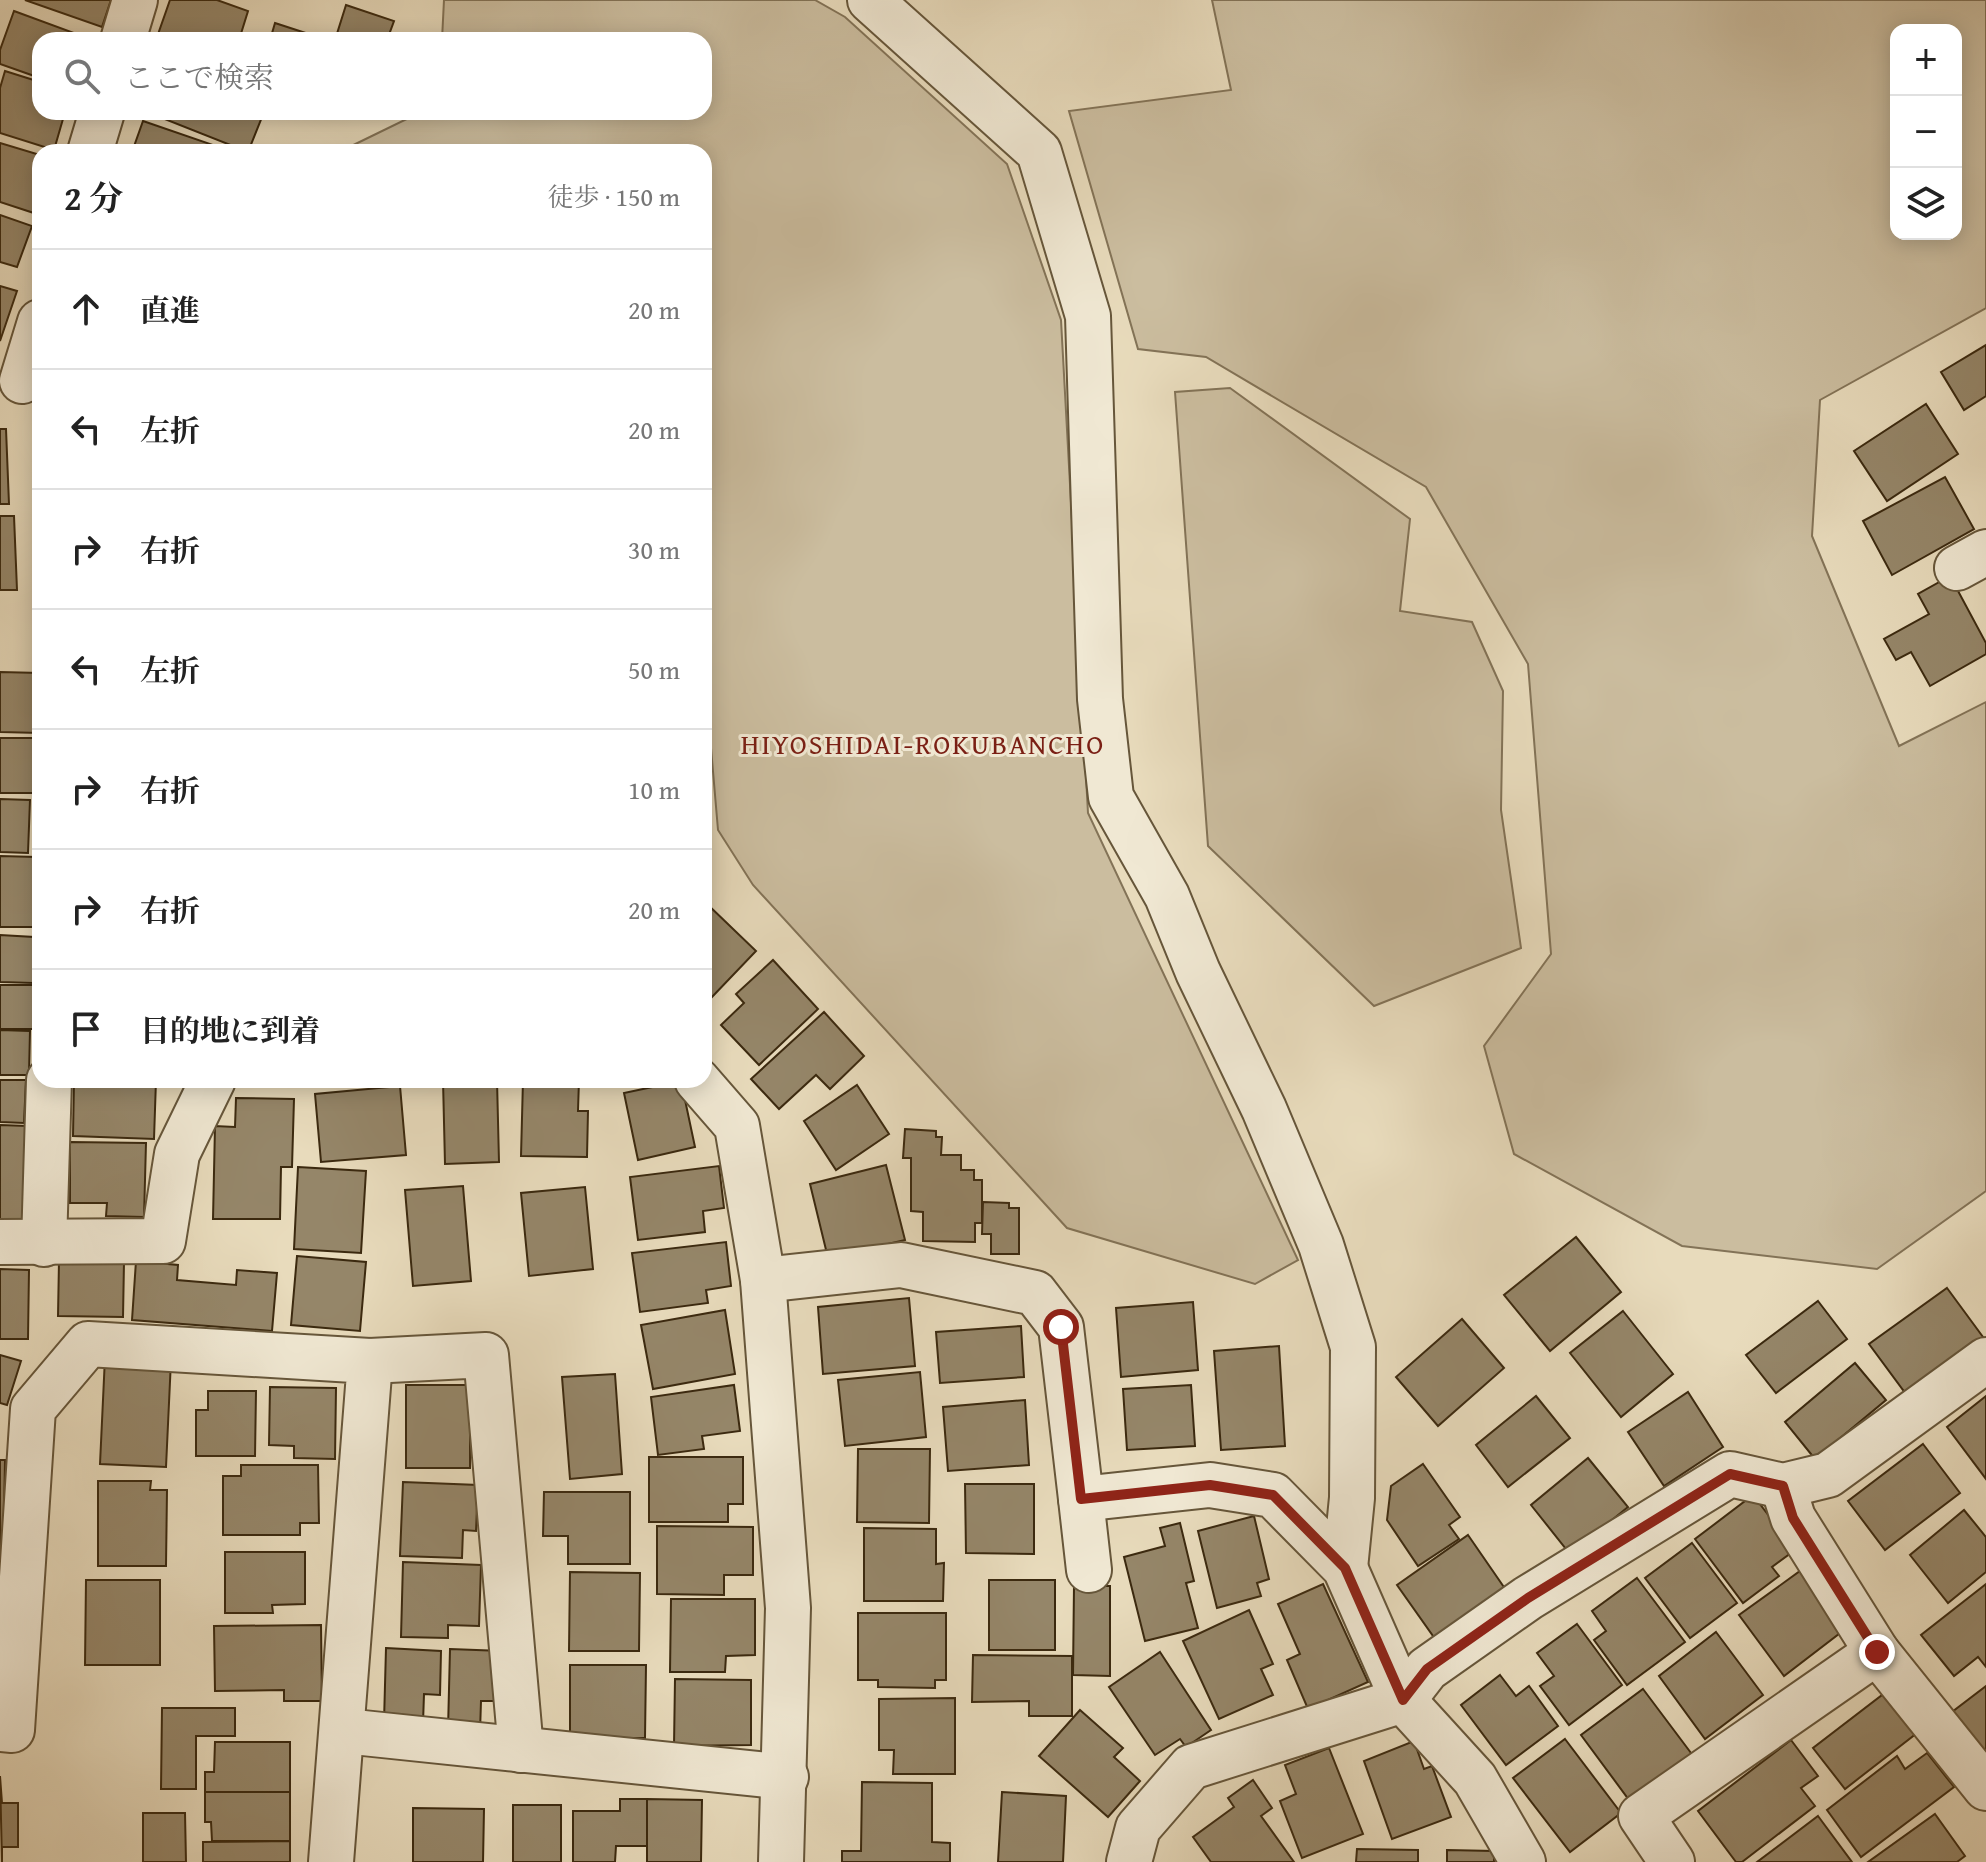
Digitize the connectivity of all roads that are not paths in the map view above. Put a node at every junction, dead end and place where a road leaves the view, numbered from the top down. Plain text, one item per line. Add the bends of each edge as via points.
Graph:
1 (135, 0) edge
2 (870, 0) edge
3 (125, 32) edge
4 (100, 120) edge
5 (92, 144) edge
6 (32, 348) edge
7 (21, 383) edge
8 (49, 1088) edge
9 (209, 1088) edge
10 (704, 1088) edge
11 (0, 1242) edge
12 (44, 1244) junction
13 (763, 1280) junction
14 (1986, 1360) edge
15 (370, 1361) junction
16 (1783, 1486) junction
17 (1081, 1499) junction
18 (1345, 1568) junction
19 (1089, 1570) dead end
20 (1877, 1652) junction
21 (1403, 1700) junction
22 (0, 1729) edge
23 (344, 1731) junction
24 (521, 1750) junction
25 (786, 1777) junction
26 (1986, 1788) edge
27 (331, 1862) edge
28 (781, 1862) edge
29 (1129, 1862) edge
30 (1523, 1862) edge
31 (1672, 1862) edge

1 - 3 street
2 - 18 street via 1039,152 1088,316 1100,699 1111,797 1167,896 1264,1109 1321,1245 1353,1347
4 - 5 street
6 - 7 street
8 - 12 street
9 - 12 street via 177,1154 163,1241
10 - 13 street via 737,1126
11 - 12 street
13 - 17 street via 901,1265 1035,1293 1061,1327
13 - 25 street via 788,1608
14 - 16 street via 1828,1475
15 - 22 street via 88,1344 33,1409 12,1730
15 - 23 street
15 - 24 street via 486,1355
16 - 20 street via 1793,1518
16 - 21 street via 1730,1474 1528,1598 1427,1669
17 - 18 street via 1210,1485 1273,1495
17 - 19 street
18 - 21 street
20 - 26 street
20 - 31 street via 1641,1816
21 - 29 street via 1191,1767 1138,1828
21 - 30 street via 1475,1779
23 - 24 street
23 - 27 street
24 - 25 street
25 - 28 street

